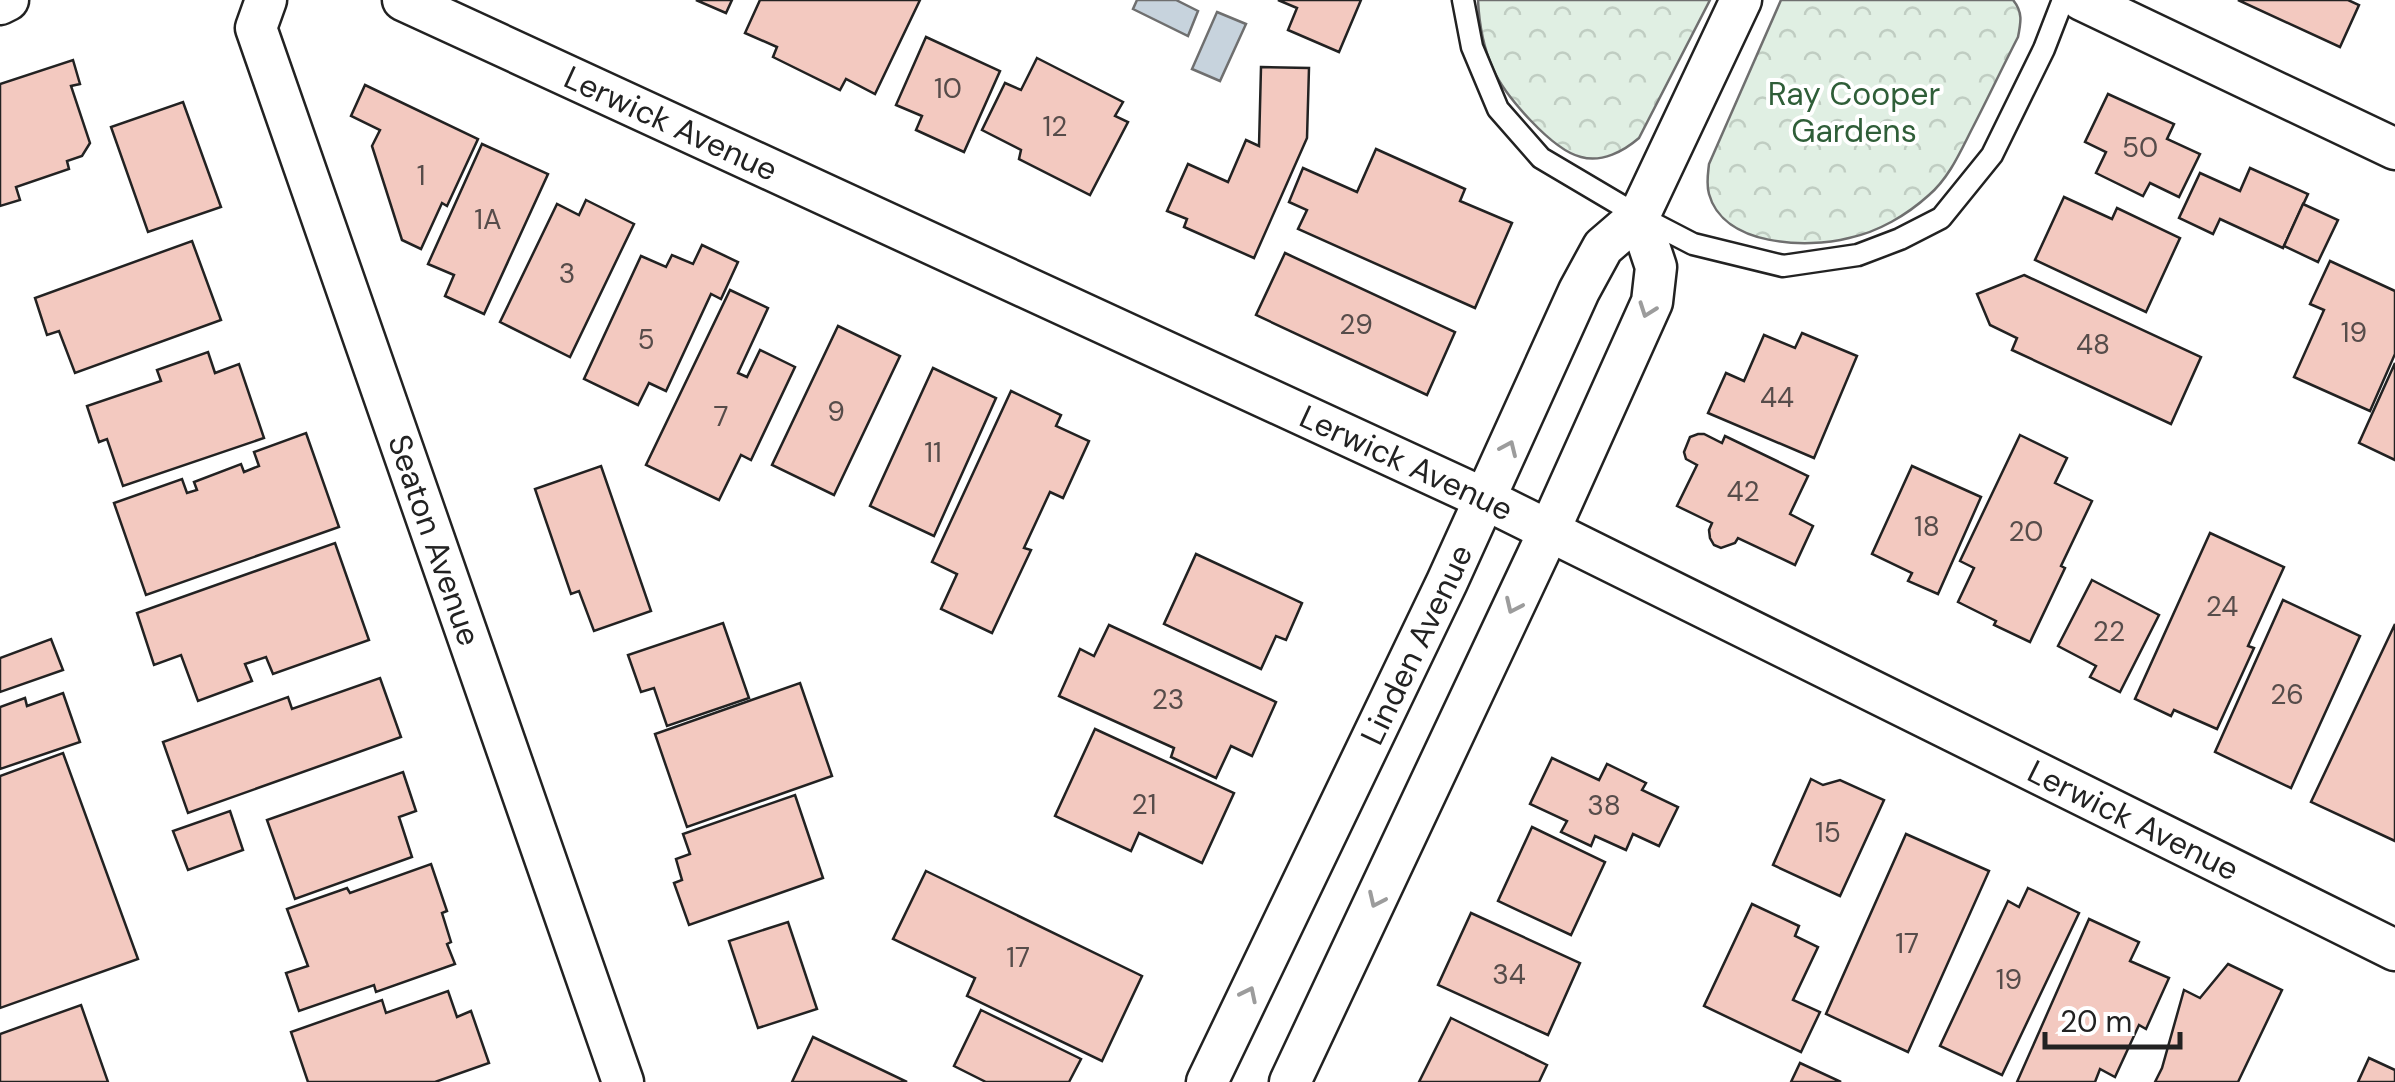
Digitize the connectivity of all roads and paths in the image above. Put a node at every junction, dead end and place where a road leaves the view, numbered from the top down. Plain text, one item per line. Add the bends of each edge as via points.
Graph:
1 (8, 0) edge
2 (266, 0) edge
3 (403, 0) edge
4 (1463, 0) edge
5 (1741, 0) edge
6 (2063, 0) edge
7 (2082, 0) edge
8 (0, 4) edge
9 (2395, 149) edge
10 (1639, 216) junction
11 (1485, 499) junction
12 (1549, 531) junction
13 (2395, 950) edge
14 (623, 1082) edge
15 (1207, 1082) edge
16 (1290, 1082) edge

1 - 8 street
2 - 14 street, Seaton Avenue via 256,28
3 - 11 street, Lerwick Avenue
4 - 10 lane via 1472,47 1498,108 1541,158
5 - 10 street, Linden Avenue
6 - 10 lane via 1992,155 1940,218 1900,240 1858,255 1784,266 1692,244
7 - 9 street
11 -> 10 street, Linden Avenue via 1602,247
10 -> 12 street via 1656,267 1652,302
11 - 12 street, Lerwick Avenue
15 -> 11 street, Linden Avenue
12 - 13 street, Lerwick Avenue
12 -> 16 street

